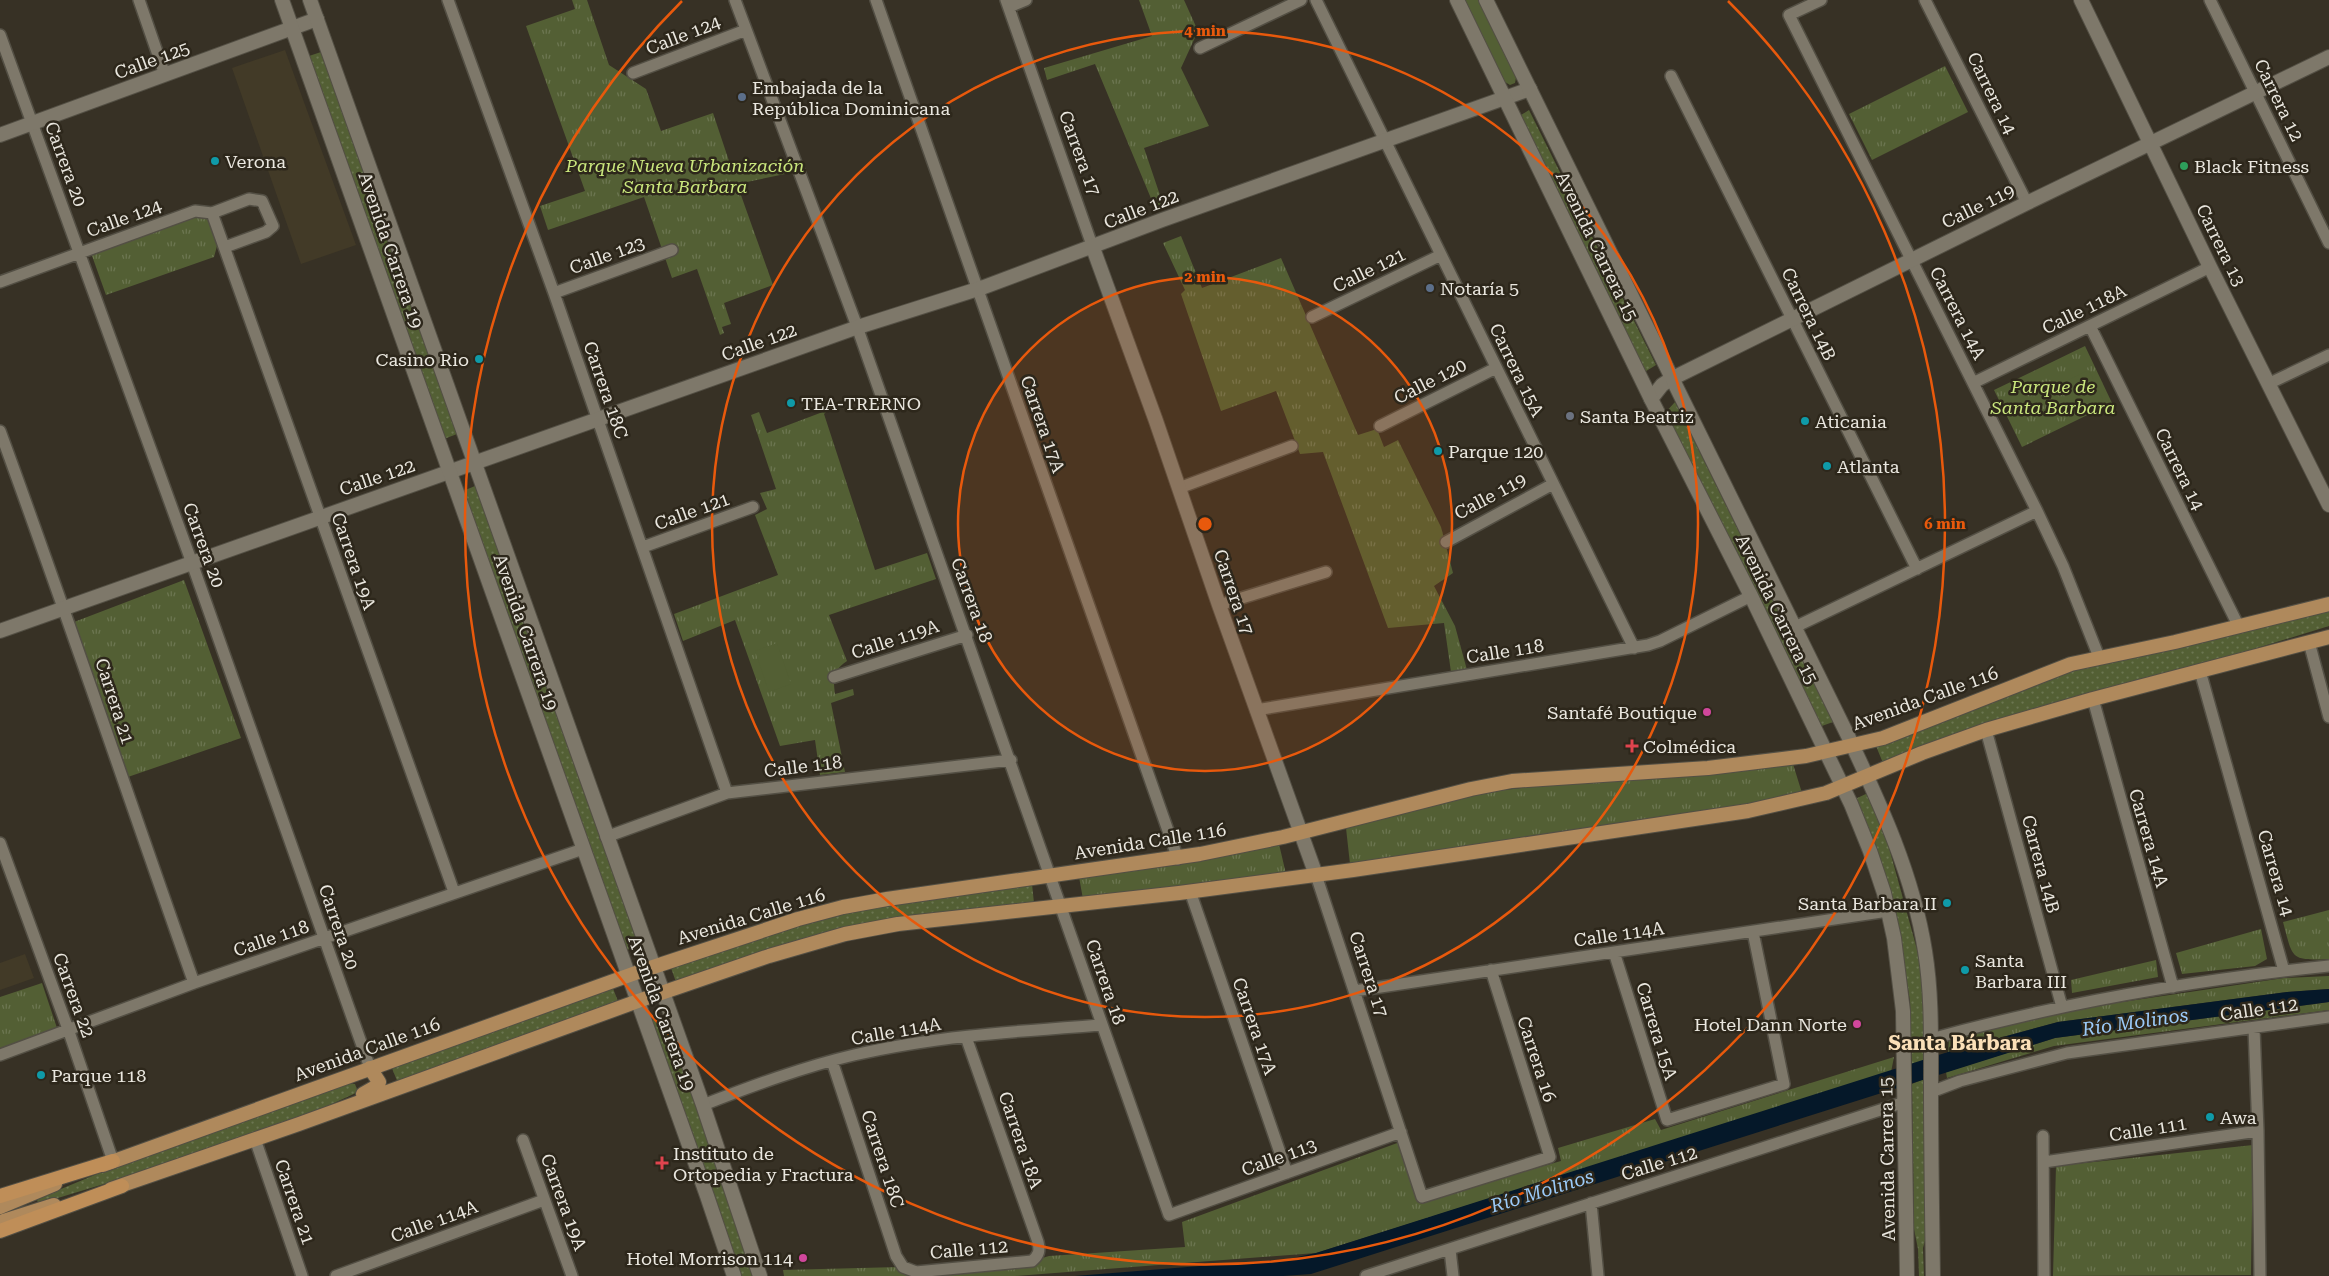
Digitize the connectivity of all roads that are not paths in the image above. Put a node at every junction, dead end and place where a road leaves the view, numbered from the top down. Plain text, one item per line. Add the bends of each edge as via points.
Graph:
1 (139, 0) edge
2 (282, 0) edge
3 (310, 0) edge
4 (448, 0) edge
5 (734, 0) edge
6 (876, 0) edge
7 (1026, 0) edge
8 (1301, 0) edge
9 (1316, 0) edge
10 (1457, 0) edge
11 (1486, 0) edge
12 (1821, 0) edge
13 (1925, 0) edge
14 (2081, 0) edge
15 (2210, 0) edge
16 (1008, 3) edge
17 (317, 19) junction
18 (292, 28) junction
19 (746, 30) junction
20 (0, 35) edge
21 (1200, 48) dead end
22 (2329, 57) edge
23 (633, 73) dead end
24 (165, 75) junction
25 (1671, 76) dead end
26 (1530, 89) junction
27 (2255, 92) junction
28 (1505, 98) junction
29 (32, 123) junction
30 (0, 135) edge
31 (1385, 140) junction
32 (2150, 142) junction
33 (2026, 203) junction
34 (212, 213) junction
35 (2329, 243) edge
36 (225, 248) junction
37 (1094, 248) junction
38 (672, 250) dead end
39 (80, 253) junction
40 (1441, 255) junction
41 (1912, 260) junction
42 (2210, 267) junction
43 (0, 282) edge
44 (978, 289) junction
45 (554, 293) junction
46 (1312, 317) dead end
47 (1792, 319) junction
48 (2090, 326) junction
49 (858, 327) junction
50 (2329, 355) edge
51 (1496, 368) junction
52 (1671, 379) junction
53 (1973, 383) junction
54 (2268, 384) junction
55 (1651, 399) junction
56 (597, 419) junction
57 (1380, 426) dead end
58 (0, 431) edge
59 (1292, 446) dead end
60 (475, 463) junction
61 (450, 472) junction
62 (1553, 484) junction
63 (1179, 488) junction
64 (2329, 505) edge
65 (752, 507) dead end
66 (2037, 511) junction
67 (320, 517) junction
68 (1446, 542) dead end
69 (643, 547) junction
70 (192, 563) junction
71 (1917, 569) junction
72 (1326, 572) dead end
73 (1751, 596) junction
74 (2329, 604) edge
75 (1219, 605) junction
76 (65, 608) junction
77 (1795, 627) junction
78 (2239, 627) junction
79 (0, 631) edge
80 (967, 635) junction
81 (2329, 637) edge
82 (2309, 642) junction
83 (1634, 648) junction
84 (2099, 657) junction
85 (2200, 671) junction
86 (834, 677) dead end
87 (2093, 699) junction
88 (1256, 710) junction
89 (2329, 717) edge
90 (1986, 730) junction
91 (1852, 745) junction
92 (1824, 752) junction
93 (1011, 760) junction
94 (1867, 776) junction
95 (1842, 787) junction
96 (728, 793) junction
97 (1301, 832) junction
98 (606, 837) junction
99 (0, 843) edge
100 (583, 849) junction
101 (1178, 859) junction
102 (1051, 875) junction
103 (1316, 875) junction
104 (1190, 891) junction
105 (454, 892) junction
106 (1061, 905) junction
107 (1888, 911) junction
108 (1753, 932) junction
109 (324, 938) junction
110 (1614, 952) junction
111 (2329, 966) edge
112 (653, 967) junction
113 (1491, 970) junction
114 (2284, 971) junction
115 (628, 975) junction
116 (194, 983) junction
117 (2173, 987) junction
118 (1354, 991) junction
119 (662, 992) junction
120 (638, 1001) junction
121 (2062, 1008) junction
122 (2329, 1017) edge
123 (1102, 1025) junction
124 (2254, 1028) junction
125 (68, 1029) junction
126 (966, 1037) junction
127 (1931, 1042) junction
128 (0, 1055) edge
129 (832, 1061) junction
130 (370, 1068) junction
131 (1931, 1086) junction
132 (1905, 1095) junction
133 (703, 1105) junction
134 (299, 1124) junction
135 (2258, 1131) junction
136 (1401, 1132) junction
137 (2043, 1136) dead end
138 (255, 1139) junction
139 (523, 1140) dead end
140 (113, 1160) junction
141 (2044, 1162) junction
142 (1287, 1173) junction
143 (122, 1186) junction
144 (0, 1196) edge
145 (1422, 1197) joint
146 (544, 1200) junction
147 (1591, 1203) junction
148 (0, 1206) edge
149 (1169, 1215) joint
150 (0, 1222) edge
151 (0, 1231) edge
152 (1933, 1232) junction
153 (1907, 1233) junction
154 (1450, 1250) junction
155 (1038, 1256) joint
156 (903, 1267) joint
157 (302, 1276) edge
158 (336, 1276) edge
159 (572, 1276) edge
160 (734, 1276) edge
161 (760, 1276) edge
162 (1366, 1276) edge
163 (1453, 1276) edge
164 (1598, 1276) edge
165 (1907, 1276) edge
166 (1913, 1276) edge
167 (1928, 1276) edge
168 (1933, 1276) edge
169 (2044, 1276) edge
170 (2260, 1276) edge

1 - 24 street
2 - 18 main road, Avenida Carrera 19
3 - 17 main road, Avenida Carrera 19
4 - 45 street, Carrera 18C
5 - 19 street, Carrera 18
6 - 44 street, Carrera 17A
7 - 16 street
8 - 21 street
9 - 31 street, Carrera 15A
10 - 28 main road, Avenida Carrera 15
11 - 26 main road, Avenida Carrera 15
12 - 41 street, Carrera 14A via 1789,15
13 - 33 street, Carrera 14
14 - 32 main road, Carrera 13
15 - 27 street, Carrera 12
16 - 37 street, Carrera 17
17 - 18 main road, Calle 125
17 - 60 main road, Avenida Carrera 19
18 - 24 main road, Calle 125
18 - 61 main road, Avenida Carrera 19
19 - 23 street, Calle 124
19 - 49 street, Carrera 18
20 - 29 street, Carrera 20
22 - 27 main road, Calle 119
24 - 29 main road, Calle 125
25 - 47 street, Carrera 14B
26 - 28 main road, Calle 122
26 - 52 main road, Avenida Carrera 15
27 - 32 main road, Calle 119
27 - 35 street, Carrera 12
28 - 31 main road, Calle 122
28 - 55 main road, Avenida Carrera 15
29 - 30 main road, Calle 125
29 - 39 street, Carrera 20
31 - 37 main road, Calle 122 via 1162,220
31 - 40 street, Carrera 15A
32 - 33 main road, Calle 119
32 - 42 main road, Carrera 13
33 - 41 main road, Calle 119
34 - 36 street, Carrera 19A
34 - 36 street, Calle 124 via 249,199 262,201 273,226 266,232
34 - 39 street, Calle 124 via 195,211
36 - 67 street, Carrera 19A
37 - 44 main road, Calle 122
37 - 63 main road, Carrera 17
38 - 45 street, Calle 123
39 - 43 street, Calle 124
39 - 70 street, Carrera 20
40 - 46 street, Calle 121
40 - 51 street, Carrera 15A
41 - 47 main road, Calle 119
41 - 53 street, Carrera 14A
42 - 48 street, Calle 118A
42 - 54 main road, Carrera 13
44 - 49 main road, Calle 122
44 - 101 street, Carrera 17A
45 - 56 street, Carrera 18C
47 - 52 main road, Calle 119
47 - 71 street, Carrera 14B
48 - 53 street, Calle 118A
48 - 78 street, Carrera 14
49 - 56 main road, Calle 122
49 - 80 street, Carrera 18
50 - 54 street
51 - 57 street, Calle 120
51 - 62 street, Carrera 15A
52 - 55 main road, Calle 119
52 - 77 main road, Avenida Carrera 15
53 - 66 street, Carrera 14A
54 - 64 main road, Carrera 13
55 - 73 main road, Avenida Carrera 15
56 - 60 main road, Calle 122
56 - 69 street, Carrera 18C
58 - 76 street, Carrera 21
59 - 63 street
60 - 61 main road, Calle 122
60 - 98 main road, Avenida Carrera 19
61 - 67 main road, Calle 122
61 - 100 main road, Avenida Carrera 19
62 - 68 street, Calle 119
62 - 83 street, Carrera 15A
63 - 75 main road, Carrera 17
65 - 69 street, Calle 121
66 - 71 street
66 - 84 street, Carrera 14A
67 - 70 main road, Calle 122
67 - 105 street, Carrera 19A
69 - 96 street, Carrera 18C
70 - 76 main road, Calle 122
70 - 109 street, Carrera 20
71 - 77 street
72 - 75 street
73 - 83 street, Calle 118 via 1660,641
73 - 92 main road, Avenida Carrera 15
74 - 78 main road, Avenida Calle 116
75 - 88 main road, Carrera 17
76 - 79 main road, Calle 122
76 - 116 street, Carrera 21
77 - 91 main road, Avenida Carrera 15
78 - 84 main road, Avenida Calle 116
80 - 86 street, Calle 119A
80 - 93 street, Carrera 18
81 - 82 main road
82 - 85 main road
82 - 89 street
83 - 88 street, Calle 118
84 - 91 main road, Avenida Calle 116 via 2042,674 1883,738
85 - 87 main road
85 - 114 street, Carrera 14
87 - 90 main road
87 - 117 street, Carrera 14A
88 - 97 main road, Carrera 17
90 - 94 main road
90 - 121 street, Carrera 14B
91 - 92 main road, Avenida Calle 116
91 - 94 main road, Avenida Carrera 15
92 - 95 main road, Avenida Carrera 15
92 - 97 main road, Avenida Calle 116 via 1708,768 1512,782 1471,789
93 - 96 street, Calle 118
93 - 102 street, Carrera 18
94 - 95 main road
94 - 127 main road, Avenida Carrera 15 via 1901,858 1922,932 1928,974
95 - 103 main road via 1819,795 1712,817
95 - 107 main road, Avenida Carrera 15 via 1870,851
96 - 98 street, Calle 118
97 - 101 main road, Avenida Calle 116
97 - 103 main road, Carrera 17
98 - 112 main road, Avenida Carrera 19
99 - 125 street, Carrera 22
100 - 105 street, Calle 118
100 - 115 main road, Avenida Carrera 19
101 - 102 main road, Avenida Calle 116
102 - 106 street, Carrera 18
102 - 112 main road, Avenida Calle 116 via 843,907
103 - 104 main road
103 - 118 street, Carrera 17
104 - 106 main road
104 - 142 street, Carrera 17A
105 - 109 street, Calle 118
106 - 119 main road via 898,924 845,934
106 - 123 street, Carrera 18
107 - 108 street, Calle 114A
107 - 132 main road, Avenida Carrera 15 via 1899,965
108 - 110 street, Calle 114A
108 - 110 street, Carrera 15A via 1784,1084 1667,1120
109 - 116 street, Calle 118
109 - 130 street, Carrera 20
110 - 113 street, Calle 114A
111 - 114 street, Calle 112
112 - 115 main road, Avenida Calle 116
112 - 119 main road, Avenida Carrera 19
113 - 118 street, Calle 114A
113 - 145 street, Carrera 16 via 1550,1158
114 - 117 street, Calle 112
115 - 120 main road, Avenida Carrera 19
115 - 130 main road, Avenida Calle 116
116 - 125 street, Calle 118
117 - 121 street, Calle 112
118 - 136 street, Carrera 17
119 - 120 main road
119 - 133 main road, Avenida Carrera 19
120 - 134 main road
120 - 160 main road, Avenida Carrera 19
121 - 127 street, Calle 112
122 - 124 street, Calle 112
123 - 126 street, Calle 114A
123 - 149 street, Carrera 18
124 - 131 street, Calle 112 via 2067,1053
124 - 135 street
125 - 128 street, Calle 118
125 - 140 street, Carrera 22
126 - 129 street, Calle 114A via 886,1048
126 - 155 street, Carrera 18A via 1038,1242
127 - 131 main road, Avenida Carrera 15
129 - 133 street, Calle 114A
129 - 156 street, Carrera 18C via 896,1256
130 - 134 main road via 379,1081 377,1086
130 - 140 main road, Avenida Calle 116
131 - 152 main road, Avenida Carrera 15
132 - 147 street, Calle 112
132 - 153 main road, Avenida Carrera 15
133 - 161 main road, Avenida Carrera 19
134 - 138 main road
135 - 141 street, Calle 111
135 - 170 street
136 - 142 street, Calle 113
136 - 145 street, Carrera 17
137 - 141 street
138 - 143 main road
138 - 157 street, Carrera 21
139 - 146 street, Carrera 19A
140 - 144 highway
140 - 148 main road, Avenida Calle 116
141 - 169 street
142 - 149 street, Calle 113
143 - 150 main road
143 - 151 highway
146 - 158 street, Calle 114A
146 - 159 street, Carrera 19A
147 - 154 street, Calle 112
147 - 164 street
152 - 167 main road via 1928,1253
152 - 168 main road, Avenida Carrera 15
153 - 165 main road, Avenida Carrera 15
153 - 166 main road via 1912,1248
154 - 162 street, Calle 112
154 - 163 street
155 - 156 street, Calle 112 via 1025,1262 916,1272

